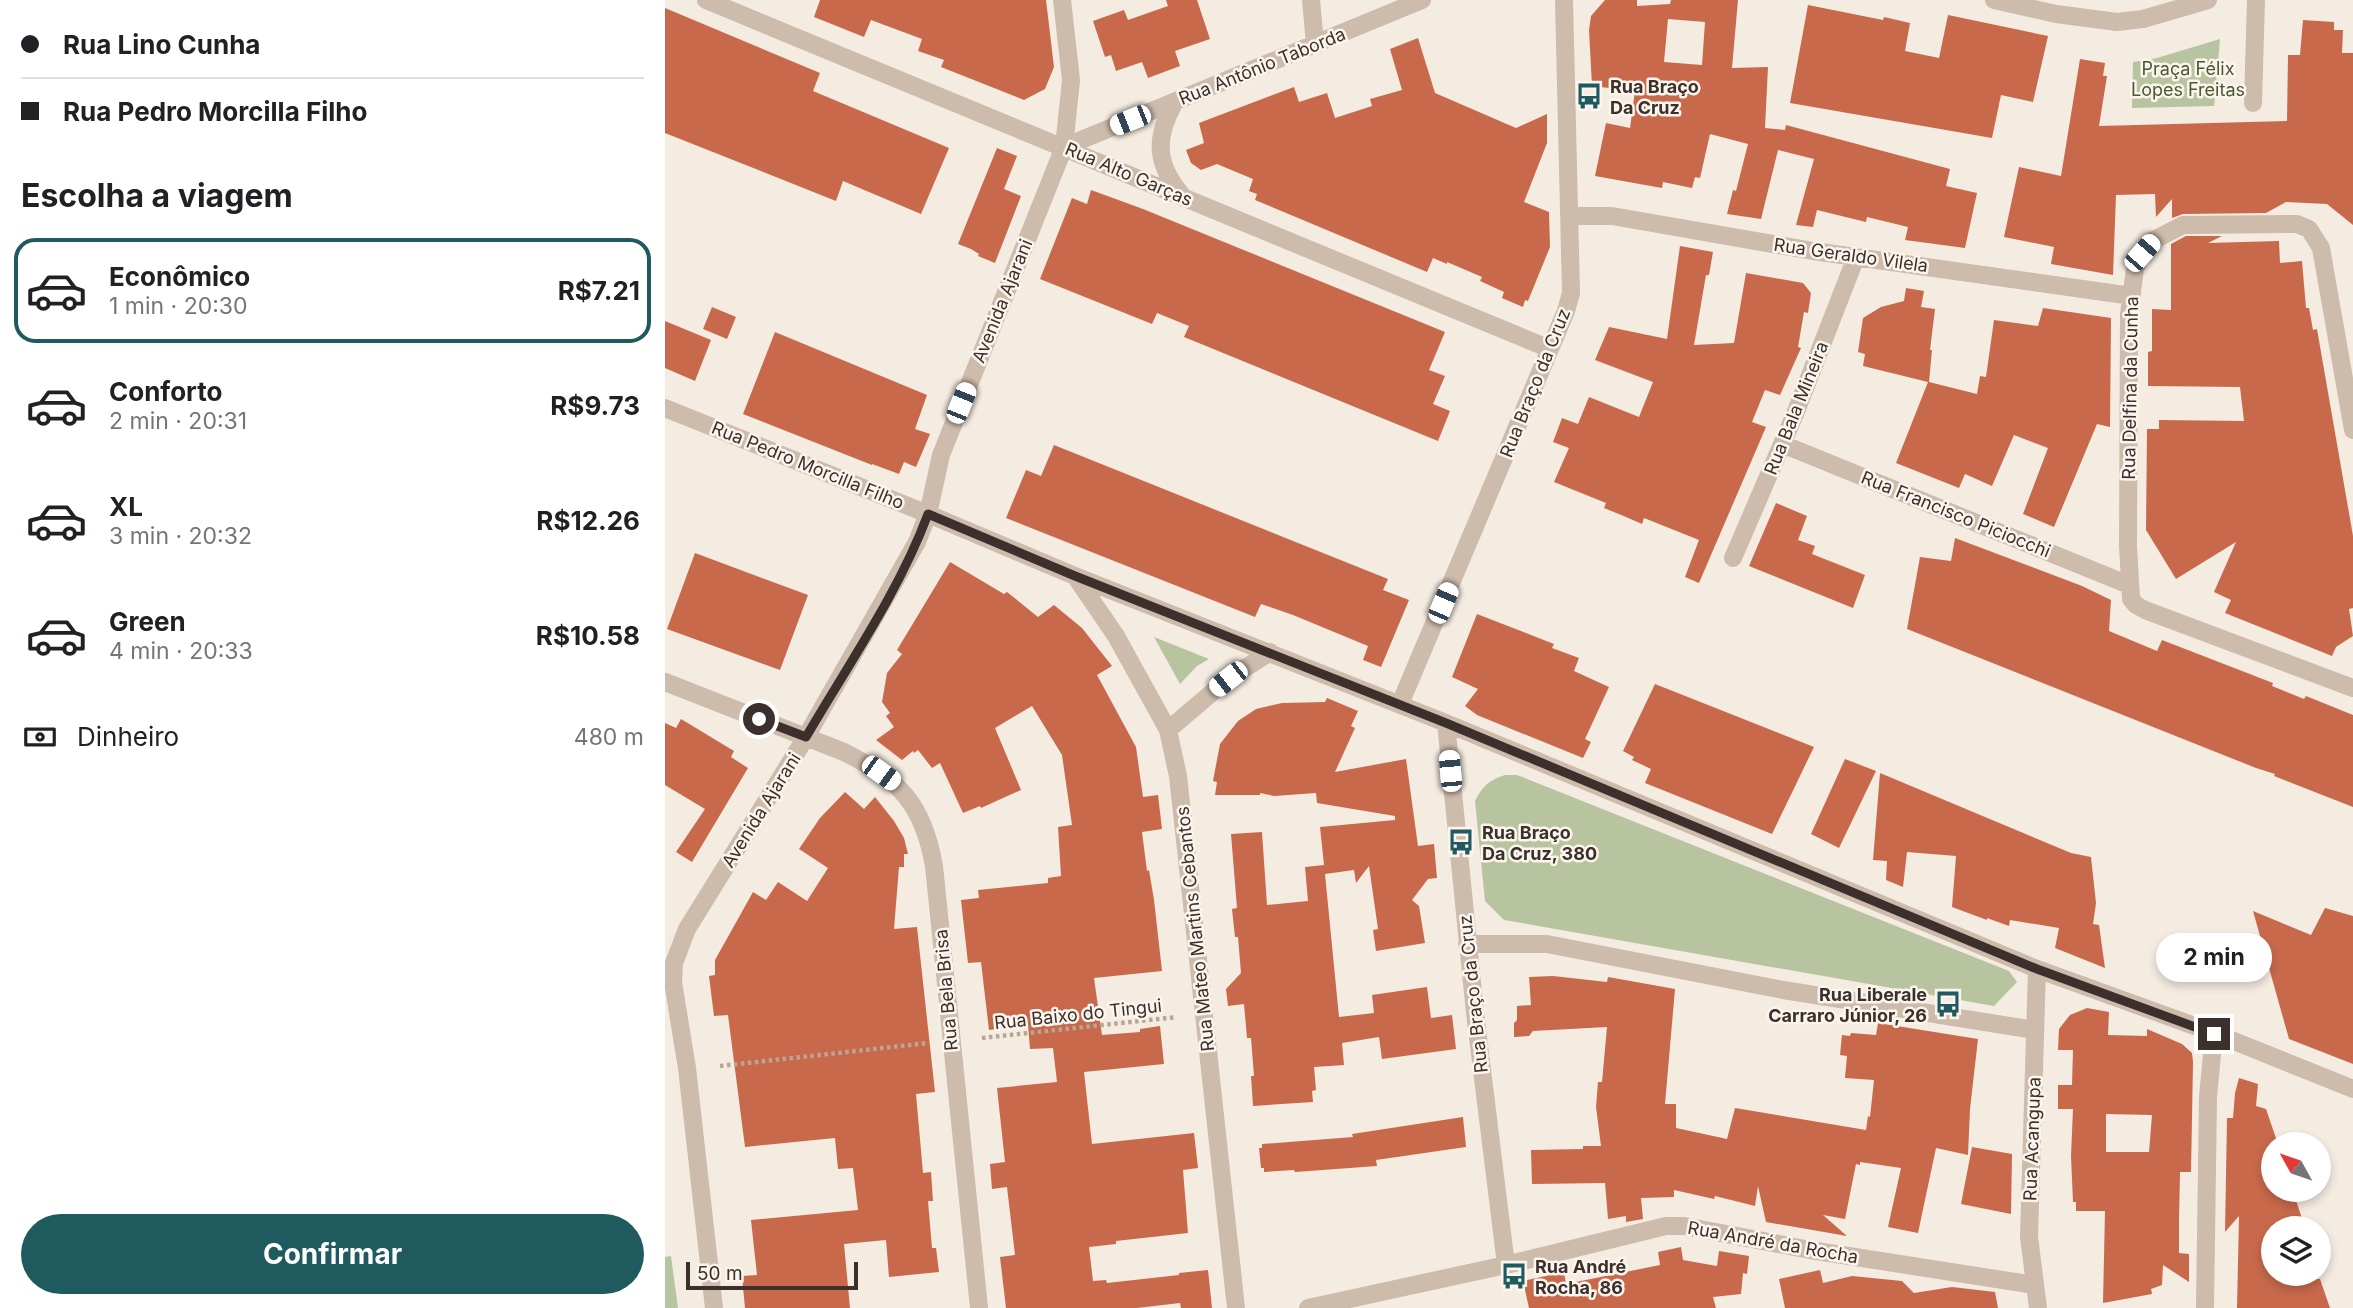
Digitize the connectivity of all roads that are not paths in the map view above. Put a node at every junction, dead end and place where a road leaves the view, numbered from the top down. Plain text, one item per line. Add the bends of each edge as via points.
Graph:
1 (706, 0) edge
2 (1062, 0) edge
3 (1311, 0) edge
4 (1422, 0) edge
5 (1565, 0) edge
6 (1994, 0) edge
7 (2208, 0) edge
8 (2256, 0) edge
9 (1315, 44) junction
10 (1175, 102) junction
11 (2253, 103) dead end
12 (1064, 146) junction
13 (1184, 197) junction
14 (1570, 216) junction
15 (1856, 257) junction
16 (2132, 296) junction
17 (1550, 349) junction
18 (665, 408) edge
19 (2353, 430) edge
20 (1782, 444) junction
21 (928, 514) junction
22 (1733, 558) dead end
23 (1075, 576) junction
24 (2130, 592) junction
25 (1271, 652) junction
26 (665, 682) edge
27 (2353, 688) edge
28 (1400, 704) junction
29 (1446, 723) junction
30 (1168, 730) junction
31 (806, 737) junction
32 (1467, 944) junction
33 (668, 959) edge
34 (2037, 969) junction
35 (2035, 1030) junction
36 (2214, 1034) junction
37 (2353, 1089) edge
38 (1506, 1265) junction
39 (2035, 1285) junction
40 (714, 1308) edge
41 (979, 1308) edge
42 (1235, 1308) edge
43 (1308, 1308) edge
44 (2038, 1308) edge
45 (2203, 1308) edge

1 - 12 street, Rua Alto Garças
2 - 12 street, Avenida Ajarani via 1071,80
3 - 9 street
4 - 9 street, Rua Antônio Taborda
5 - 14 street, Rua Braço da Cruz
6 - 7 street via 2117,22
8 - 11 street
9 - 10 street, Rua Antônio Taborda
10 - 12 street, Rua Antônio Taborda
10 - 13 street via 1164,120 1160,141 1170,181
12 - 13 street, Rua Alto Garças
12 - 21 street, Avenida Ajarani via 940,454
13 - 17 street, Rua Alto Garças
14 - 15 street, Rua Geraldo Vilela via 1612,216
14 - 17 street, Rua Braço da Cruz via 1571,293
15 - 16 street, Rua Geraldo Vilela
15 - 20 street, Rua Bala Mineira
16 - 19 street, Rua Delfina da Cunha via 2142,253 2152,241 2183,225 2297,223 2309,229 2321,248
16 - 24 street, Rua Delfina da Cunha
17 - 28 street, Rua Braço da Cruz
18 - 21 street, Rua Pedro Morcilla Filho
20 - 22 street, Rua Bala Mineira
20 - 24 street, Rua Francisco Piciocchi
21 - 23 street, Rua Pedro Morcilla Filho
21 - 31 street, Avenida Ajarani via 918,542
23 - 25 street, Rua Pedro Morcilla Filho
23 - 30 street, Rua Mateo Martins Cebantos via 1116,636
24 - 27 street, Rua Francisco Piciocchi via 2144,610
25 - 28 street, Rua Pedro Morcilla Filho
25 - 30 street via 1218,687
26 - 31 street, Rua Bela Brisa
28 - 29 street, Rua Pedro Morcilla Filho
29 - 32 street, Rua Braço da Cruz
29 - 34 street, Rua Pedro Morcilla Filho
30 - 42 street, Rua Mateo Martins Cebantos via 1178,776
31 - 33 street, Avenida Ajarani
31 - 41 street, Rua Bela Brisa via 866,762 896,784 916,807 929,836
32 - 35 street via 1547,944 1783,990
32 - 38 street, Rua Braço da Cruz
33 - 40 street, Avenida Ajarani via 687,1068
34 - 35 street, Rua Acangupa
34 - 36 street, Rua Pedro Morcilla Filho
35 - 39 street, Rua Acangupa via 2029,1237
36 - 37 street, Rua Pedro Morcilla Filho
36 - 45 street
38 - 39 street, Rua André da Rocha via 1666,1226 1684,1226
38 - 43 street, Rua André da Rocha
39 - 44 street, Rua Acangupa

